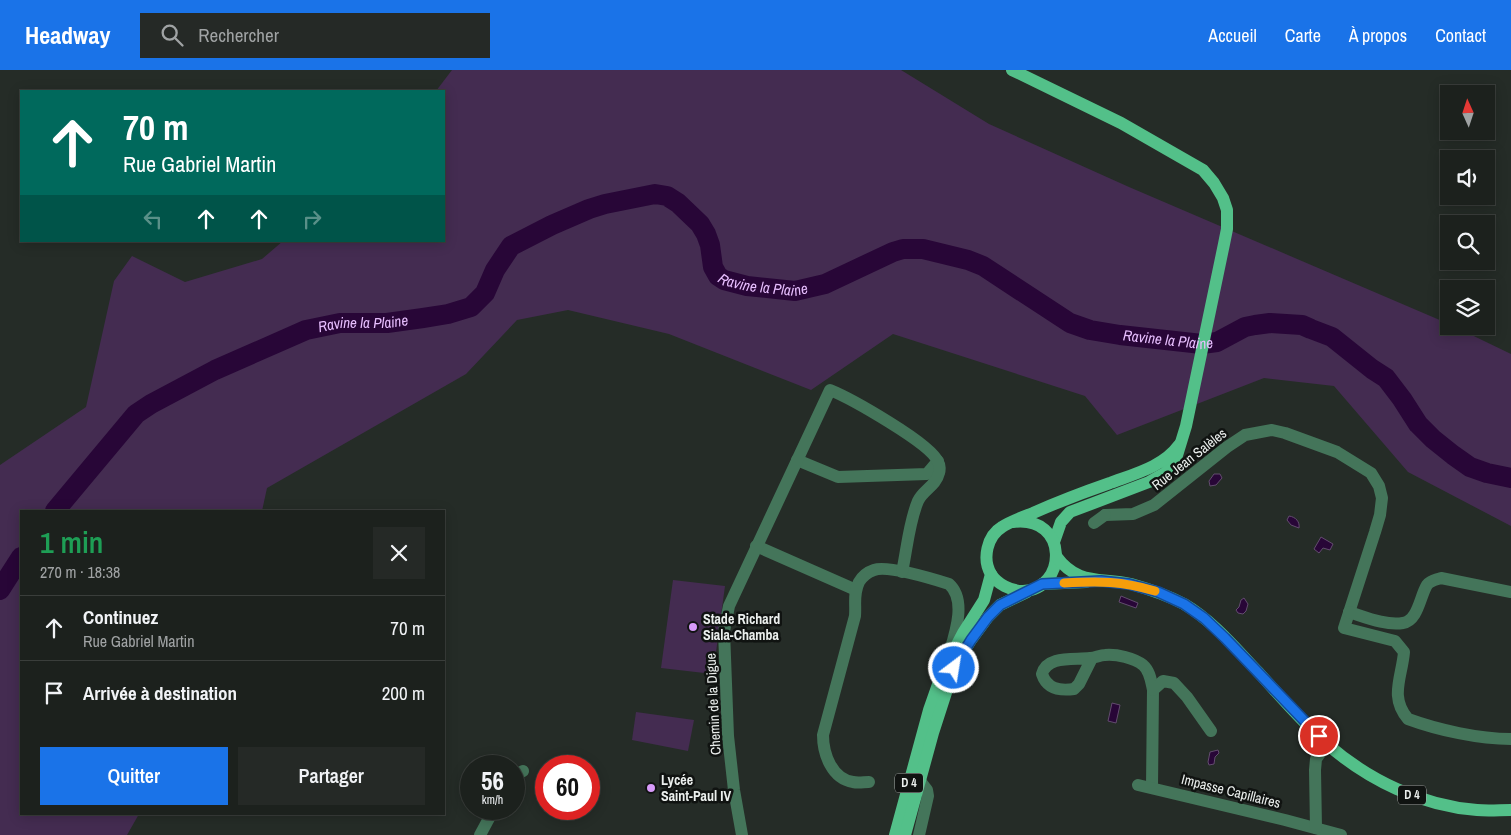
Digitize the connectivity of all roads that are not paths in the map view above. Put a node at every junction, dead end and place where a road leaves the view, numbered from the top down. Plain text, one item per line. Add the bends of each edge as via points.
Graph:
1 (1012, 70) edge
2 (1181, 443) junction
3 (797, 460) junction
4 (931, 478) junction
5 (1070, 497) junction
6 (1094, 502) junction
7 (1105, 515) junction
8 (1012, 522) junction
9 (1094, 523) dead end
10 (1054, 542) junction
11 (756, 546) junction
12 (1056, 556) junction
13 (902, 572) junction
14 (991, 574) junction
15 (1101, 581) junction
16 (1039, 586) junction
17 (856, 590) junction
18 (1511, 592) edge
19 (1349, 612) junction
20 (1092, 658) dead end
21 (948, 660) junction
22 (1153, 690) junction
23 (1211, 731) dead end
24 (1511, 738) edge
25 (1327, 744) junction
26 (920, 781) junction
27 (869, 782) dead end
28 (1138, 785) dead end
29 (1152, 788) junction
30 (1511, 810) edge
31 (488, 820) edge
32 (1316, 828) junction
33 (480, 835) edge
34 (742, 835) edge
35 (895, 835) edge
36 (905, 835) edge
37 (919, 835) edge
38 (1341, 835) edge

1 - 2 main road via 1121,122 1203,170 1223,198 1227,229
2 - 5 main road via 1151,468
2 - 6 main road via 1174,462 1165,473
3 - 4 street via 838,477 875,474
3 - 4 street, Chemin de la Digue via 830,390 905,433 931,452 938,461 939,475
3 - 11 street, Chemin de la Digue
4 - 13 street via 914,509
5 - 6 street
5 - 8 main road
6 - 7 street
6 - 10 main road via 1064,516
7 - 9 street
7 - 19 street, Rue Jean Salèles via 1133,514 1154,506 1245,435 1272,430 1337,452 1371,473 1382,498 1380,515
8 - 10 main road via 1038,525
8 - 14 main road via 992,537 987,549 986,562
10 - 12 main road
11 - 17 street
11 - 34 street, Chemin de la Digue via 729,606 724,631 728,736
12 - 15 main road, D 4 via 1074,574
12 - 16 main road via 1054,569
13 - 17 street via 875,570 860,581
13 - 21 street via 949,584 955,589 958,613
14 - 16 main road via 1010,590 1023,591
14 - 21 main road, D 4 via 984,600
15 - 16 main road, D 4
15 - 25 main road, D 4 via 1158,592 1204,618
16 - 26 main road, D 4 via 1000,605 971,640 954,668
17 - 27 street via 855,616 823,743 828,759 845,780
18 - 19 street via 1441,578 1432,580 1427,586 1412,617 1405,623 1392,624
19 - 24 street, Rue Jean Salèles via 1344,628 1395,641 1404,652 1397,693 1402,712 1408,719 1462,733
20 - 22 street via 1115,655 1141,663 1150,676
21 - 35 main road, D 4 via 930,710
22 - 23 street via 1163,681 1174,682
22 - 29 street
25 - 30 main road, D 4 via 1364,772 1403,792 1440,804 1477,810
25 - 32 street via 1316,759
26 - 36 main road, D 4
26 - 37 street via 928,796
28 - 29 street, Impasse Capillaires
29 - 32 street, Impasse Capillaires
31 - 33 street
32 - 38 street, Impasse Capillaires

